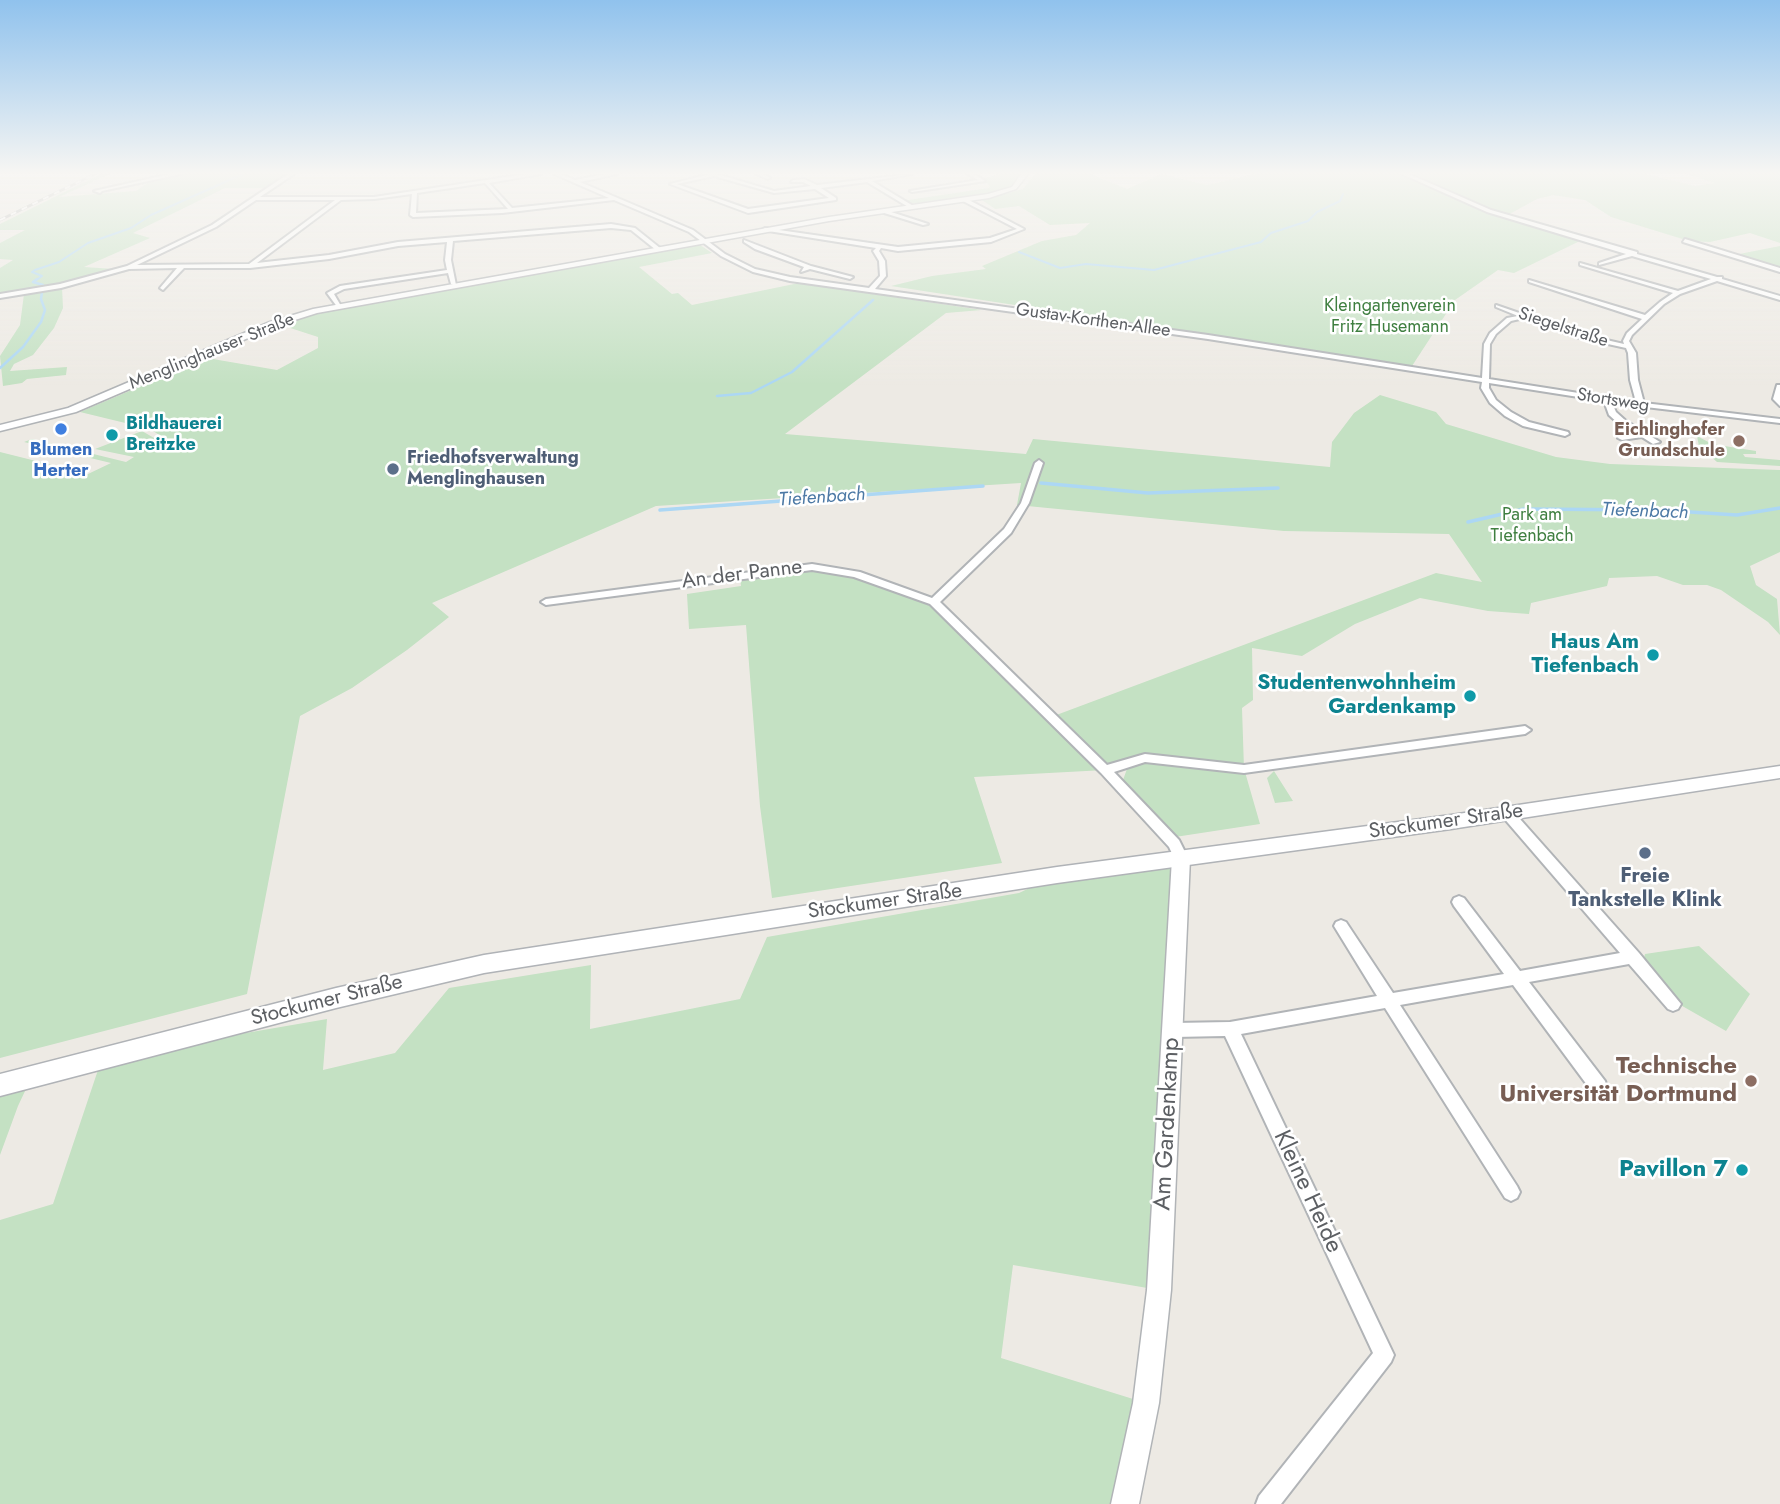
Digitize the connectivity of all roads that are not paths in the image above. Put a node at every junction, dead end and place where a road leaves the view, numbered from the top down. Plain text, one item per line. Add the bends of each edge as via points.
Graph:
1 (177, 244) edge
2 (279, 244) edge
3 (397, 244) edge
4 (450, 244) edge
5 (652, 244) edge
6 (686, 244) edge
7 (710, 244) edge
8 (751, 244) edge
9 (860, 244) edge
10 (952, 244) edge
11 (1604, 244) edge
12 (1692, 244) edge
13 (879, 247) junction
14 (658, 249) junction
15 (1635, 253) junction
16 (1581, 264) dead end
17 (1601, 264) dead end
18 (250, 266) junction
19 (129, 267) junction
20 (809, 267) junction
21 (181, 268) junction
22 (1780, 270) edge
23 (450, 271) junction
24 (850, 277) dead end
25 (1720, 278) junction
26 (790, 279) junction
27 (1531, 282) dead end
28 (454, 284) junction
29 (163, 288) dead end
30 (871, 290) junction
31 (1678, 293) junction
32 (0, 296) edge
33 (1780, 298) edge
34 (338, 306) junction
35 (1498, 306) dead end
36 (1522, 317) junction
37 (1643, 317) junction
38 (1629, 347) junction
39 (1488, 381) junction
40 (1780, 387) edge
41 (1607, 400) junction
42 (1780, 404) edge
43 (1641, 405) junction
44 (1780, 421) edge
45 (0, 428) edge
46 (1565, 434) dead end
47 (1642, 435) junction
48 (1622, 438) dead end
49 (1656, 442) dead end
50 (1039, 463) dead end
51 (546, 601) dead end
52 (934, 602) junction
53 (1525, 730) dead end
54 (1105, 770) junction
55 (1780, 772) edge
56 (1507, 813) junction
57 (1181, 858) junction
58 (1459, 902) dead end
59 (1341, 926) dead end
60 (1634, 957) junction
61 (1516, 977) junction
62 (1388, 1001) junction
63 (1672, 1004) dead end
64 (1230, 1029) junction
65 (1174, 1030) junction
66 (0, 1085) edge
67 (1599, 1087) dead end
68 (1511, 1192) dead end
69 (1271, 1503) edge
70 (1125, 1504) edge

1 - 19 street
2 - 18 street
3 - 18 street
4 - 23 street
5 - 14 street
6 - 14 street, Menglinghauser Straße
7 - 26 street, Gustav-Korthen-Allee via 740,264
8 - 20 street
9 - 13 street
10 - 13 street
11 - 15 street
12 - 22 street
13 - 30 street via 876,251 883,276
14 - 28 street, Menglinghauser Straße
15 - 17 street
15 - 25 street
16 - 31 street
18 - 21 street
19 - 21 street
19 - 32 street
20 - 24 street
20 - 26 street
21 - 29 street
23 - 28 street
23 - 34 street via 342,287 330,293
25 - 31 street
25 - 33 street
26 - 30 street, Gustav-Korthen-Allee
27 - 37 street
28 - 34 street, Menglinghauser Straße
30 - 39 street, Gustav-Korthen-Allee
31 - 37 street
34 - 45 street, Menglinghauser Straße via 273,324 72,410
35 - 36 street, Siegelstraße
36 - 38 street, Siegelstraße
36 - 39 street via 1509,319 1493,333 1488,344
37 - 38 street via 1629,334
38 - 43 street
39 - 41 street, Stortsweg
39 - 46 street via 1488,396 1508,414
40 - 42 street
41 - 43 street, Stortsweg
41 - 47 street via 1612,413
43 - 44 street, Stortsweg
47 - 48 street
47 - 49 street
50 - 52 street via 1025,503 1008,531
51 - 52 street, An der Panne via 812,567 856,574
52 - 54 street
53 - 54 street via 1244,769 1145,758
54 - 57 street via 1174,844
55 - 56 main road, Stockumer Straße
56 - 57 main road, Stockumer Straße
56 - 60 street
57 - 65 street, Am Gardenkamp
57 - 66 main road, Stockumer Straße via 484,964
58 - 61 street
59 - 62 street
60 - 61 street
60 - 63 street
61 - 62 street
61 - 67 street
62 - 64 street
62 - 68 street
64 - 65 street
64 - 69 street, Kleine Heide via 1384,1355
65 - 70 street, Am Gardenkamp via 1159,1290 1146,1403

